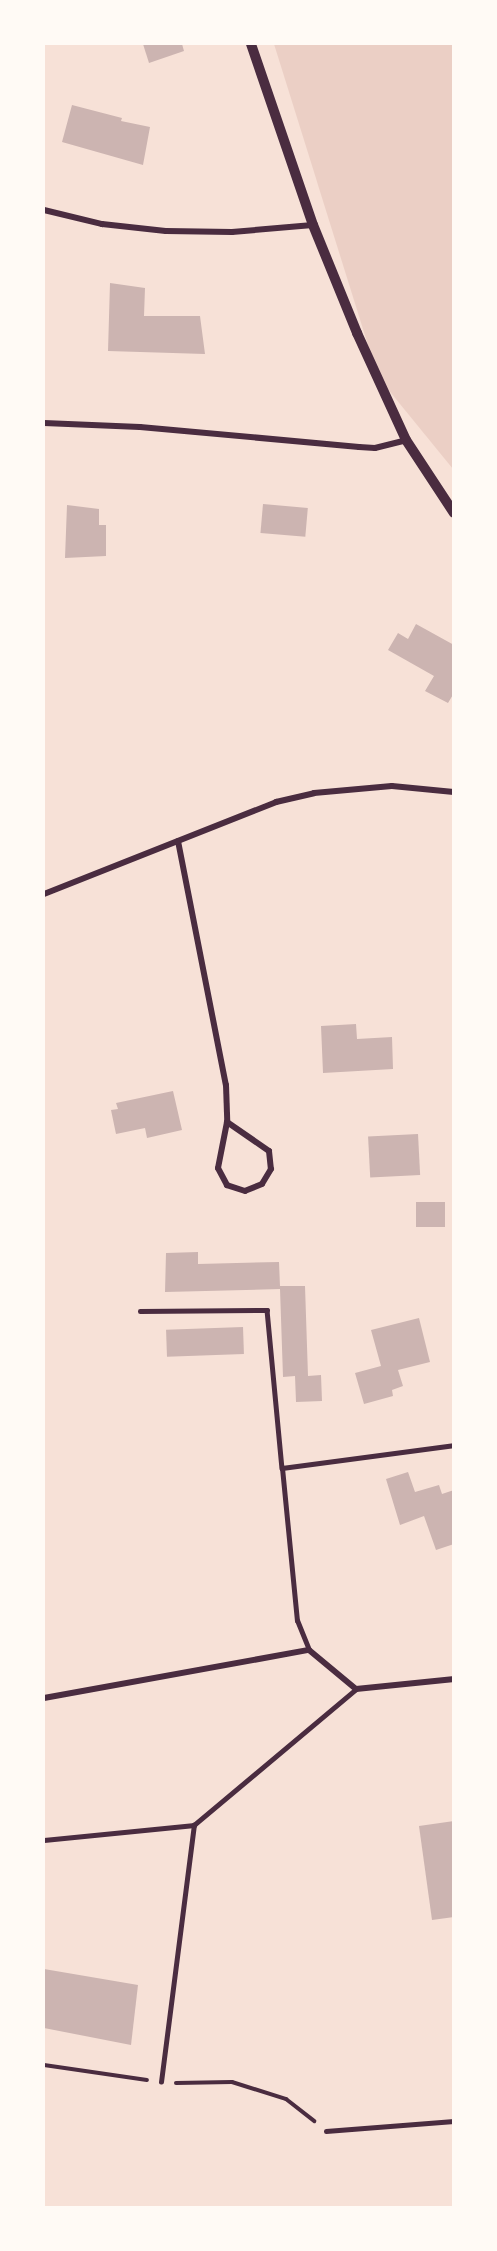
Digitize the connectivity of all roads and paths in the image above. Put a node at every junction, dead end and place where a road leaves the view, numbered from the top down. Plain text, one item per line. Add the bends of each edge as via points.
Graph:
1 (251, 44) edge
2 (44, 210) edge
3 (313, 225) junction
4 (44, 423) edge
5 (406, 440) junction
6 (453, 513) edge
7 (453, 792) edge
8 (178, 841) junction
9 (44, 894) edge
10 (227, 1122) junction
11 (141, 1311) dead end
12 (453, 1445) edge
13 (282, 1468) junction
14 (309, 1650) junction
15 (453, 1679) edge
16 (356, 1689) junction
17 (44, 1698) edge
18 (194, 1825) junction
19 (44, 1840) edge
20 (44, 2065) edge
21 (161, 2082) junction
22 (453, 2121) edge
23 (326, 2130) joint

1 - 3 street
2 - 3 street via 102,225 166,231 232,232
3 - 5 street
4 - 5 street via 140,427 375,448
5 - 6 street
7 - 8 street via 392,786 314,793 276,802
8 - 9 street
8 - 10 street via 226,1085
10 - 10 street via 269,1151 271,1169 262,1184 245,1191 227,1185 218,1168
11 - 13 lane via 267,1310
12 - 13 lane
13 - 14 lane via 297,1621
14 - 16 street
14 - 17 street
15 - 16 street
16 - 18 lane
18 - 19 lane
18 - 21 lane
20 - 21 path
21 - 23 path via 232,2082 286,2099
22 - 23 lane

